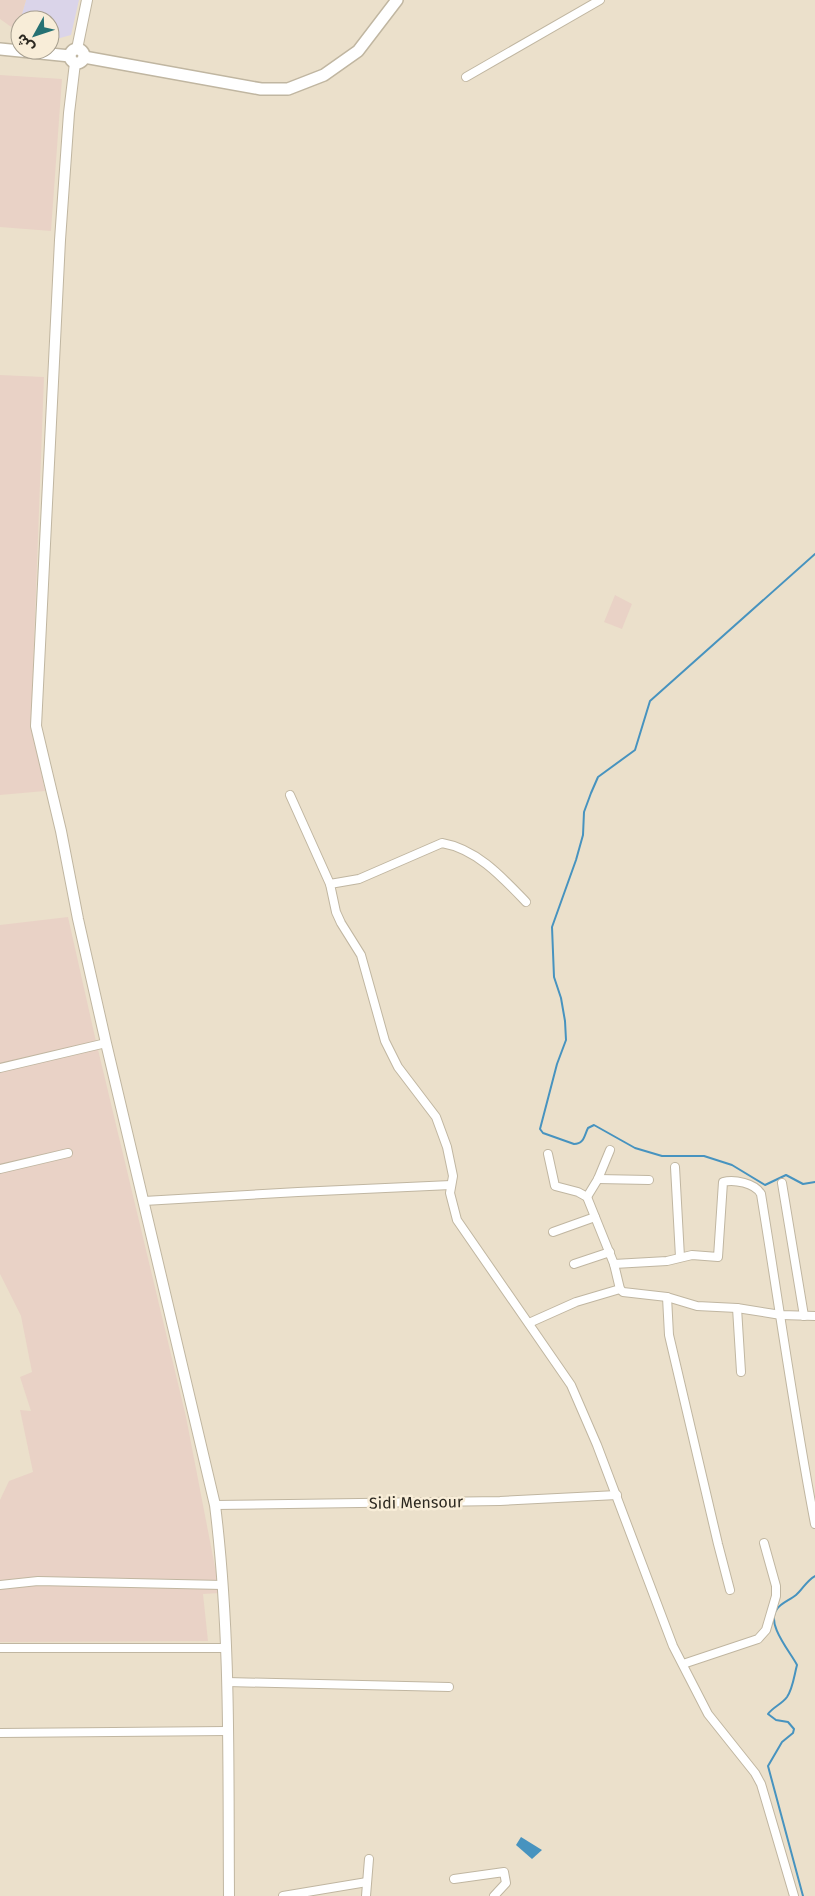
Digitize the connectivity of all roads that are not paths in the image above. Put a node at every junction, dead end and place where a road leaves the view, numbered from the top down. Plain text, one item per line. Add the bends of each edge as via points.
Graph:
1 (87, 0) edge
2 (397, 0) edge
3 (600, 0) edge
4 (0, 49) edge
5 (76, 56) junction
6 (466, 77) dead end
7 (290, 795) dead end
8 (330, 884) junction
9 (526, 902) dead end
10 (106, 1043) junction
11 (0, 1068) edge
12 (610, 1150) dead end
13 (68, 1153) dead end
14 (548, 1154) dead end
15 (675, 1167) dead end
16 (0, 1169) edge
17 (598, 1179) junction
18 (649, 1180) dead end
19 (782, 1183) dead end
20 (451, 1185) junction
21 (587, 1197) junction
22 (144, 1201) junction
23 (595, 1217) junction
24 (553, 1232) dead end
25 (610, 1252) junction
26 (680, 1256) junction
27 (574, 1264) dead end
28 (614, 1264) junction
29 (620, 1289) junction
30 (667, 1297) junction
31 (737, 1308) junction
32 (781, 1315) junction
33 (804, 1316) junction
34 (815, 1316) edge
35 (529, 1323) junction
36 (741, 1372) dead end
37 (617, 1495) junction
38 (215, 1504) junction
39 (815, 1524) edge
40 (764, 1543) dead end
41 (0, 1584) edge
42 (223, 1585) junction
43 (730, 1590) dead end
44 (0, 1648) edge
45 (226, 1648) junction
46 (683, 1664) junction
47 (227, 1682) junction
48 (449, 1687) dead end
49 (227, 1731) junction
50 (0, 1733) edge
51 (369, 1859) dead end
52 (510, 1864) dead end
53 (504, 1872) junction
54 (454, 1879) dead end
55 (367, 1882) junction
56 (230, 1896) edge
57 (283, 1896) edge
58 (366, 1896) edge
59 (494, 1896) edge
60 (794, 1896) edge

1 - 5 main road
2 - 5 main road via 358,51 324,75 288,89 261,89
3 - 6 street
4 - 5 main road
5 - 10 main road via 60,240 36,726
7 - 8 street
8 - 9 street via 359,879 442,843 454,845 488,864
8 - 20 street via 341,923 361,955 385,1041 398,1067 436,1117 447,1147 453,1176
10 - 11 street
10 - 22 main road
12 - 17 street
13 - 16 street
14 - 21 street via 555,1186
15 - 26 street
17 - 18 street
17 - 21 street
19 - 33 street
20 - 22 street
20 - 35 street via 457,1220
21 - 23 street
22 - 38 main road
23 - 24 street
23 - 25 street
25 - 27 street
25 - 28 street
26 - 28 street via 667,1261
26 - 32 street via 718,1257 723,1182 751,1185 761,1194
28 - 29 street
29 - 30 street via 625,1294
29 - 35 street via 563,1307
30 - 31 street via 697,1306
30 - 43 street via 669,1335
31 - 32 street
31 - 36 street
32 - 33 street
32 - 39 street
33 - 34 street
35 - 37 street via 571,1385
37 - 38 street, Sidi Mensour via 500,1501
37 - 46 street via 673,1646
38 - 42 main road
40 - 46 street via 776,1591 765,1632 758,1639
41 - 42 street via 38,1581
42 - 45 main road
44 - 45 street
45 - 47 main road
46 - 60 street via 708,1714 761,1784
47 - 48 street
47 - 49 main road
49 - 50 street
49 - 56 main road
51 - 55 street
52 - 53 street
53 - 54 street
53 - 59 street via 506,1883
55 - 57 street
55 - 58 street

